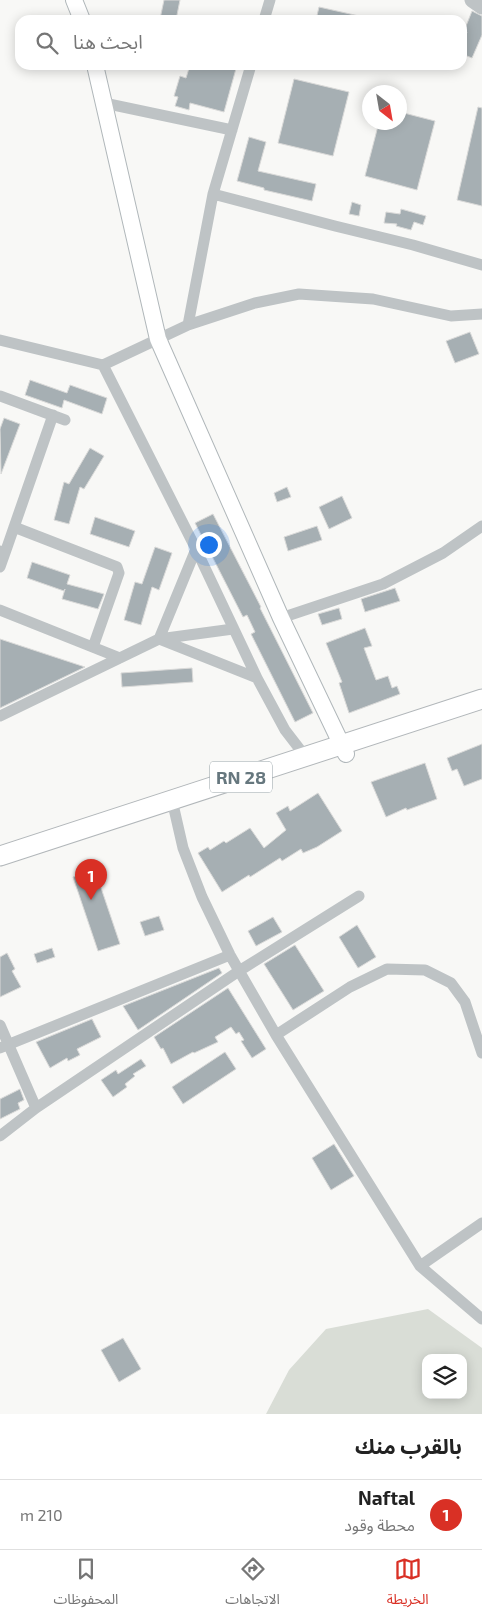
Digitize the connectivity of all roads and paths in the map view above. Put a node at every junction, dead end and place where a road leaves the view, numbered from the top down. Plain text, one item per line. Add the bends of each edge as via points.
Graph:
1 (74, 0) edge
2 (270, 0) edge
3 (472, 0) edge
4 (482, 7) edge
5 (80, 15) edge
6 (266, 15) edge
7 (96, 70) edge
8 (250, 70) edge
9 (104, 103) junction
10 (232, 130) junction
11 (213, 194) junction
12 (482, 265) edge
13 (482, 314) edge
14 (188, 325) junction
15 (158, 339) junction
16 (0, 340) edge
17 (103, 365) junction
18 (0, 396) edge
19 (53, 415) junction
20 (65, 420) dead end
21 (482, 526) edge
22 (14, 527) junction
23 (196, 549) junction
24 (2, 552) edge
25 (0, 567) edge
26 (0, 610) edge
27 (281, 618) junction
28 (233, 629) junction
29 (160, 639) junction
30 (93, 647) junction
31 (120, 658) junction
32 (257, 678) junction
33 (482, 699) edge
34 (482, 711) edge
35 (0, 716) edge
36 (344, 750) junction
37 (305, 756) junction
38 (173, 805) junction
39 (0, 856) edge
40 (0, 867) edge
41 (359, 896) dead end
42 (230, 955) junction
43 (239, 971) junction
44 (0, 1025) edge
45 (276, 1034) junction
46 (479, 1035) edge
47 (4, 1046) edge
48 (482, 1053) edge
49 (36, 1108) junction
50 (0, 1136) edge
51 (482, 1223) edge
52 (420, 1266) junction
53 (482, 1319) edge

1 - 5 main road
2 - 6 street
3 - 4 street
7 - 9 main road
8 - 10 street
9 - 10 street
9 - 15 main road
10 - 11 street
11 - 12 street
11 - 14 street
13 - 14 street via 451,316 373,299 300,294 255,303
14 - 15 street
15 - 17 street
15 - 27 main road
16 - 17 street
17 - 23 street
18 - 19 street
19 - 20 street
19 - 22 street
21 - 27 street via 443,554 383,584
22 - 24 street
22 - 30 street via 117,567 119,572
23 - 28 street
23 - 29 street
24 - 25 street
26 - 30 street
27 - 36 main road
28 - 29 street
28 - 32 street
29 - 31 street
29 - 32 street
30 - 31 street
31 - 35 street
32 - 37 street via 285,730
33 - 36 main road, RN 28
34 - 36 main road, RN 28
36 - 37 main road, RN 28
36 - 38 main road, RN 28
37 - 38 main road, RN 28
38 - 39 main road, RN 28
38 - 40 main road, RN 28
38 - 42 street via 183,848
41 - 43 street
42 - 43 street
42 - 47 street
43 - 45 street
43 - 49 street
44 - 47 street
45 - 46 street via 350,987 387,969 425,970 451,984 465,1002
45 - 52 street
46 - 48 street
47 - 49 street
49 - 50 street
51 - 52 street
52 - 53 street

